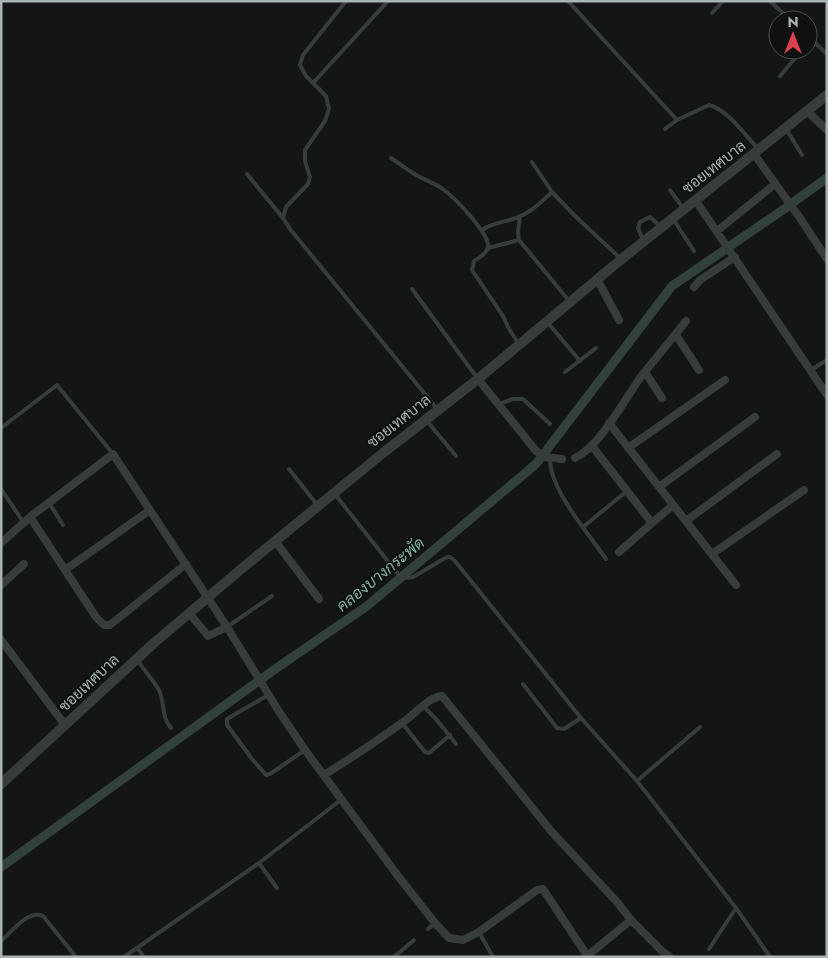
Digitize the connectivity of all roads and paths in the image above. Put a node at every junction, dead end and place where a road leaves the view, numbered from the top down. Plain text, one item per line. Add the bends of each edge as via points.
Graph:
1 (346, 1) edge
2 (388, 1) edge
3 (568, 1) edge
4 (723, 1) edge
5 (770, 1) edge
6 (779, 10) edge
7 (712, 13) dead end
8 (794, 60) edge
9 (780, 76) dead end
10 (313, 83) junction
11 (827, 95) edge
12 (807, 111) junction
13 (677, 120) junction
14 (664, 129) dead end
15 (785, 129) junction
16 (827, 130) edge
17 (756, 152) junction
18 (802, 155) dead end
19 (391, 158) dead end
20 (532, 162) dead end
21 (248, 174) dead end
22 (775, 184) junction
23 (670, 190) dead end
24 (552, 192) junction
25 (696, 200) junction
26 (684, 210) junction
27 (520, 216) junction
28 (283, 218) junction
29 (673, 219) junction
30 (662, 228) junction
31 (482, 230) junction
32 (718, 231) junction
33 (520, 240) junction
34 (644, 242) junction
35 (488, 248) junction
36 (694, 251) dead end
37 (734, 257) junction
38 (827, 259) edge
39 (622, 260) junction
40 (597, 279) junction
41 (694, 287) dead end
42 (412, 289) dead end
43 (570, 302) junction
44 (619, 320) dead end
45 (547, 321) junction
46 (686, 321) dead end
47 (676, 335) junction
48 (519, 344) junction
49 (596, 348) dead end
50 (827, 360) edge
51 (580, 361) junction
52 (699, 370) dead end
53 (811, 370) junction
54 (565, 372) dead end
55 (645, 372) junction
56 (478, 378) junction
57 (726, 380) dead end
58 (827, 395) edge
59 (662, 398) dead end
60 (499, 404) junction
61 (438, 410) junction
62 (755, 417) dead end
63 (426, 419) junction
64 (609, 423) junction
65 (550, 424) dead end
66 (1, 428) edge
67 (592, 446) junction
68 (628, 448) junction
69 (113, 454) junction
70 (777, 454) dead end
71 (456, 456) dead end
72 (547, 458) junction
73 (562, 458) dead end
74 (575, 458) dead end
75 (289, 469) dead end
76 (659, 487) junction
77 (1, 489) edge
78 (804, 490) dead end
79 (627, 491) junction
80 (334, 492) junction
81 (49, 503) junction
82 (318, 506) junction
83 (673, 506) junction
84 (150, 510) junction
85 (27, 520) junction
86 (686, 521) junction
87 (652, 524) junction
88 (63, 525) dead end
89 (583, 527) junction
90 (275, 541) junction
91 (1, 543) edge
92 (619, 552) dead end
93 (712, 554) junction
94 (606, 559) dead end
95 (24, 564) dead end
96 (186, 564) junction
97 (66, 570) junction
98 (1, 585) edge
99 (736, 585) dead end
100 (272, 596) dead end
101 (208, 598) junction
102 (320, 598) dead end
103 (190, 613) junction
104 (228, 627) junction
105 (1, 640) edge
106 (136, 659) junction
107 (523, 684) dead end
108 (268, 695) junction
109 (423, 706) junction
110 (581, 718) junction
111 (402, 723) junction
112 (65, 725) junction
113 (700, 727) dead end
114 (171, 728) dead end
115 (450, 735) junction
116 (456, 744) dead end
117 (305, 750) junction
118 (324, 775) junction
119 (637, 781) junction
120 (1, 784) edge
121 (342, 800) junction
122 (259, 863) junction
123 (277, 888) dead end
124 (736, 908) junction
125 (631, 920) junction
126 (435, 923) junction
127 (428, 929) dead end
128 (479, 932) junction
129 (414, 940) dead end
130 (1, 941) edge
131 (137, 948) junction
132 (708, 949) dead end
133 (587, 956) edge
134 (76, 957) edge
135 (124, 957) edge
136 (143, 957) edge
137 (394, 957) edge
138 (493, 957) edge
139 (670, 957) edge
140 (770, 957) edge

1 - 10 lane via 303,55 300,65
2 - 10 lane
3 - 13 lane
4 - 7 lane
5 - 6 lane
8 - 9 lane
10 - 28 lane via 326,96 329,109 326,121 305,150 310,177 308,184 286,207
11 - 12 street, ซอยเทศบาล
12 - 15 street, ซอยเทศบาล
12 - 16 street
13 - 14 lane
13 - 17 lane via 709,105 715,106 726,114
15 - 17 street, ซอยเทศบาล
15 - 18 lane
17 - 22 street
17 - 25 street, ซอยเทศบาล
19 - 31 lane via 446,190
20 - 24 lane
21 - 28 lane
22 - 32 street
22 - 38 street
23 - 26 lane
24 - 27 lane
24 - 39 lane
25 - 26 street, ซอยเทศบาล
25 - 32 street
26 - 29 street, ซอยเทศบาล
27 - 31 lane
27 - 33 lane
28 - 61 lane
29 - 30 street, ซอยเทศบาล
29 - 36 lane
30 - 34 street, ซอยเทศบาล
30 - 34 lane via 650,216 640,222 638,228
31 - 35 lane
32 - 37 street
33 - 35 lane
33 - 43 lane
34 - 39 street, ซอยเทศบาล
35 - 48 lane via 474,261 472,270
37 - 41 street
37 - 53 street
39 - 40 street, ซอยเทศบาล
40 - 43 street, ซอยเทศบาล
40 - 44 street
42 - 56 lane
43 - 45 street, ซอยเทศบาล
45 - 48 street, ซอยเทศบาล
45 - 51 lane
46 - 47 street
47 - 52 street
47 - 55 street
48 - 56 street, ซอยเทศบาล
49 - 51 lane
50 - 53 lane
51 - 54 lane
53 - 58 street
55 - 59 street
55 - 64 street
56 - 60 street
56 - 61 street, ซอยเทศบาล
57 - 68 street
60 - 65 lane via 523,399
60 - 72 street via 536,451
61 - 63 street, ซอยเทศบาล
62 - 76 street
63 - 71 lane
63 - 80 street, ซอยเทศบาล
64 - 67 street
64 - 68 street
66 - 69 lane via 57,385
67 - 74 street
67 - 79 street
68 - 76 street
69 - 81 street
69 - 84 street
70 - 86 street
72 - 73 street
72 - 89 lane via 552,477
75 - 82 lane
76 - 83 street
77 - 85 lane
78 - 93 street
79 - 87 street
79 - 89 lane
80 - 82 street, ซอยเทศบาล
80 - 110 lane via 398,574 405,578 450,557
81 - 85 street
81 - 88 lane
82 - 90 street, ซอยเทศบาล
83 - 86 street
83 - 87 street
84 - 96 street
84 - 97 street
85 - 91 street
85 - 97 street
86 - 93 street
87 - 92 street
89 - 94 lane
90 - 101 street, ซอยเทศบาล
90 - 102 street
93 - 99 street
95 - 98 street
96 - 97 street via 107,626 99,621
96 - 101 street
100 - 104 lane
101 - 103 street, ซอยเทศบาล
101 - 104 street
103 - 104 street via 208,636
103 - 106 street, ซอยเทศบาล
104 - 108 street
105 - 112 street
106 - 112 street, ซอยเทศบาล
106 - 114 lane via 158,690
107 - 110 lane via 557,728 564,729
108 - 117 street
108 - 117 lane via 227,719 227,725 264,774 270,774
109 - 111 street
109 - 115 lane
109 - 125 street via 442,696 551,831
110 - 119 lane
111 - 115 lane via 429,753
111 - 118 street
112 - 120 street, ซอยเทศบาล
113 - 119 lane
115 - 116 lane
117 - 118 street
118 - 121 street
119 - 124 lane
121 - 122 lane
121 - 126 street
122 - 123 lane
122 - 131 lane
124 - 132 lane
124 - 140 lane
125 - 133 street
125 - 139 street
126 - 127 lane
126 - 128 street via 454,940 463,940
128 - 133 street via 537,890 543,889
128 - 138 lane
129 - 137 lane
130 - 134 lane via 30,916 39,914
131 - 135 lane
131 - 136 lane

